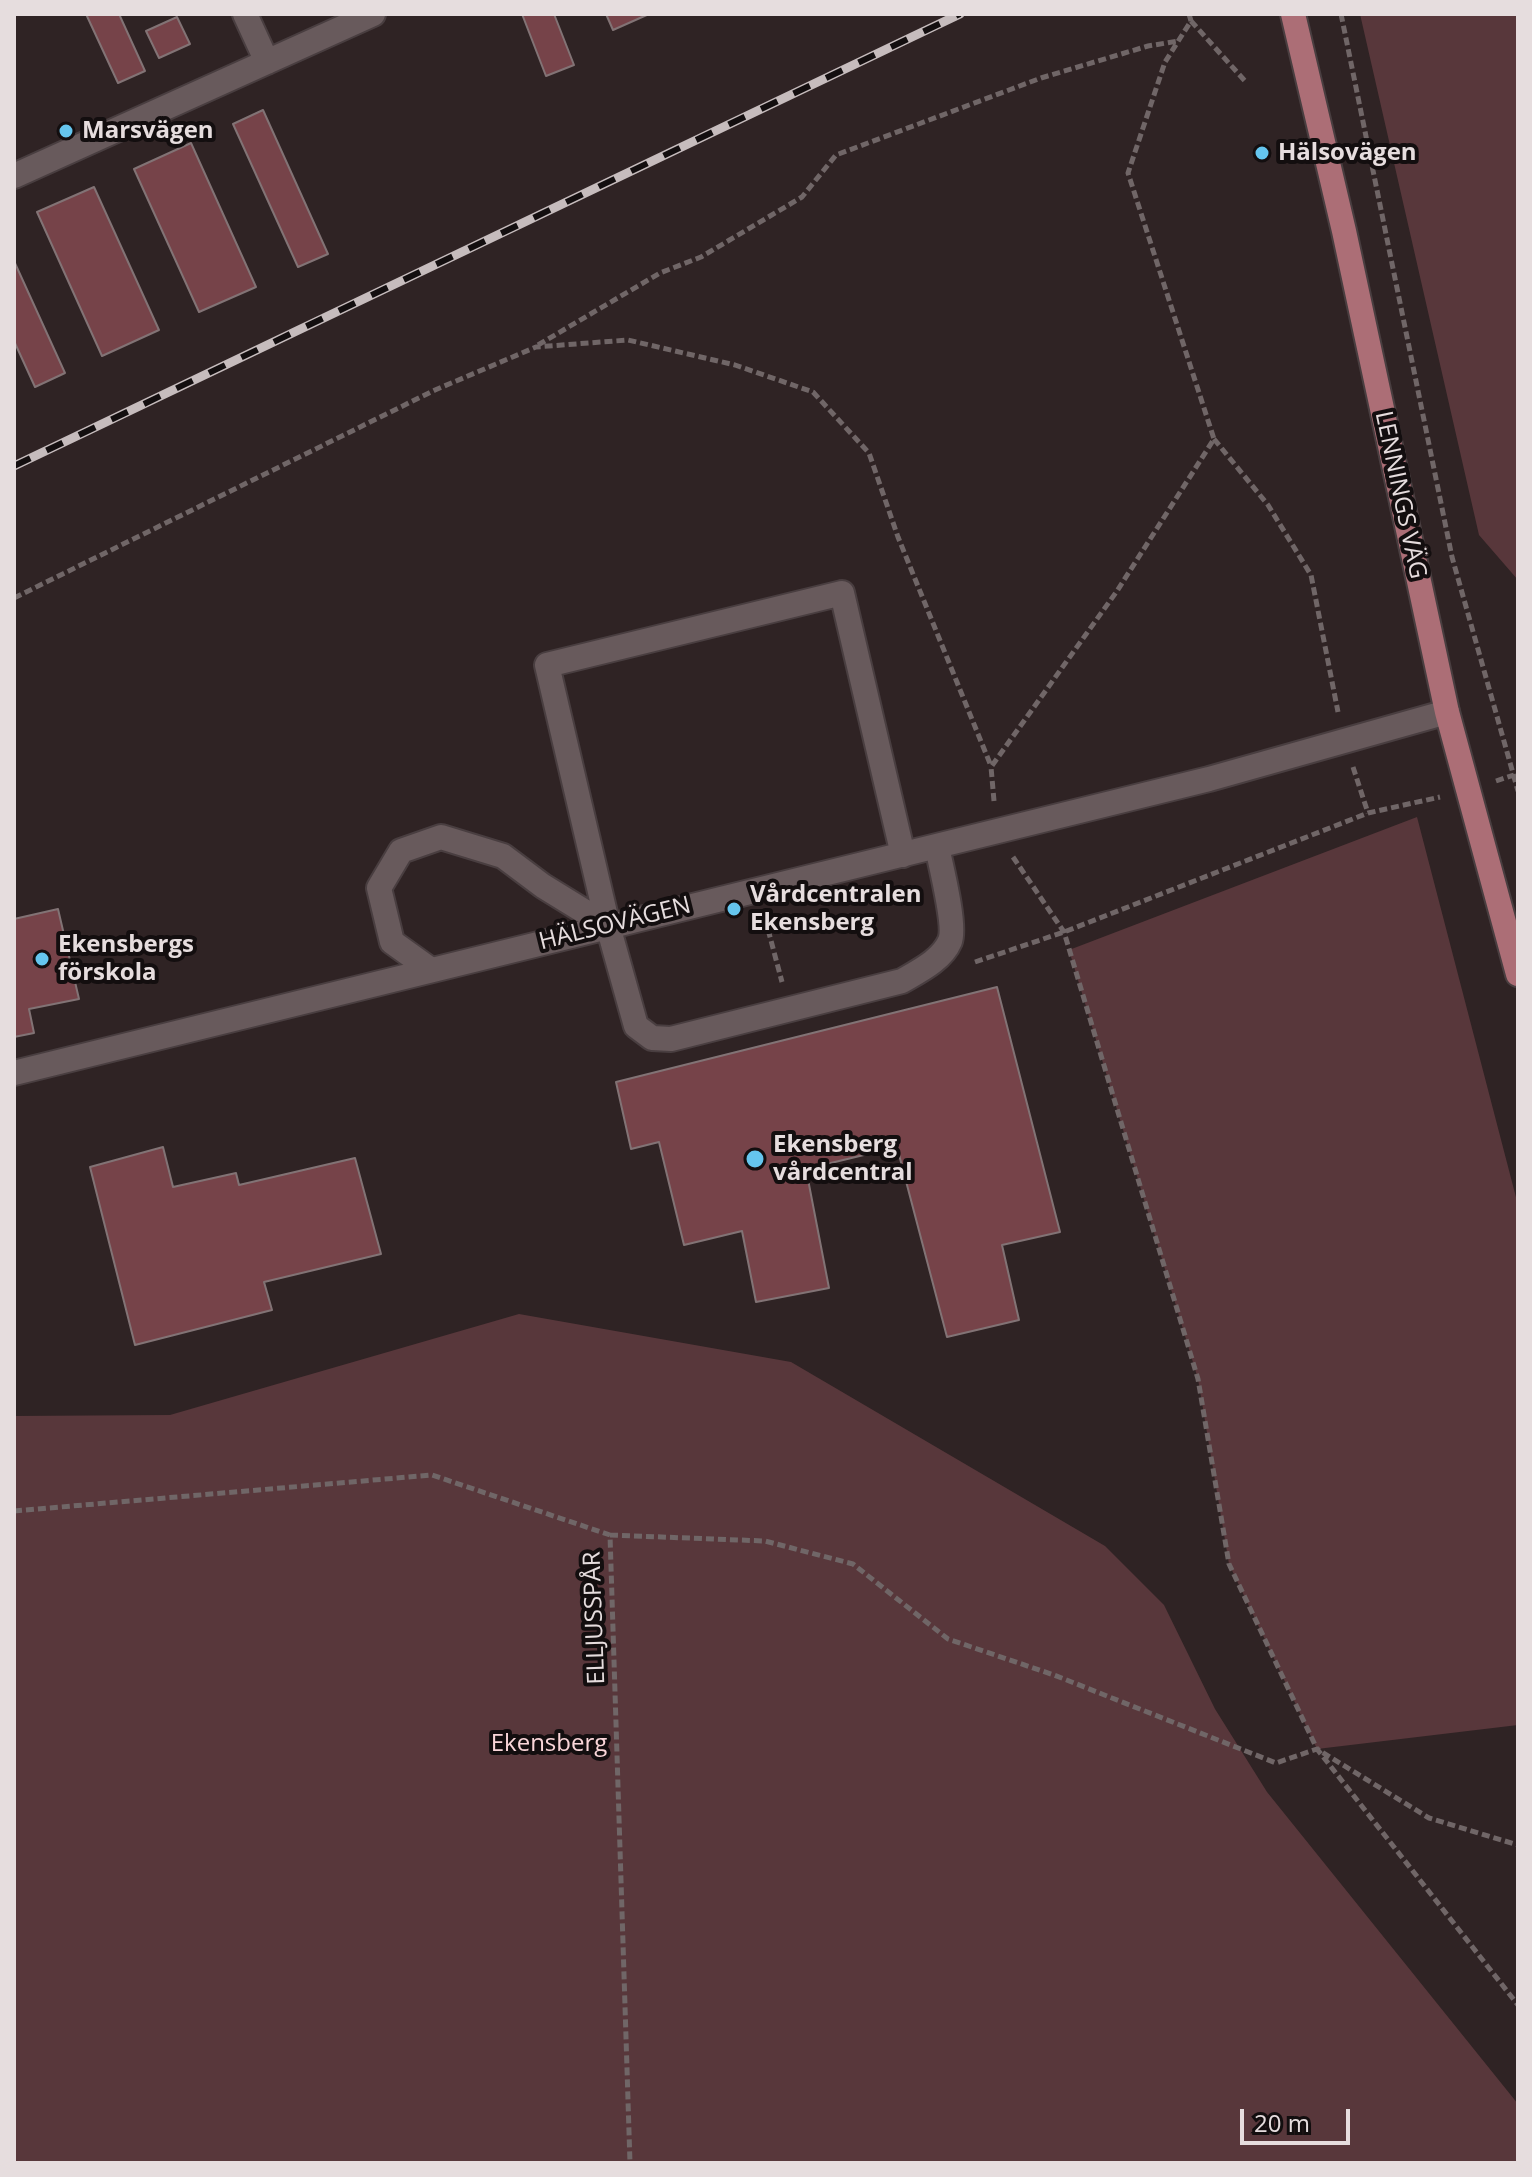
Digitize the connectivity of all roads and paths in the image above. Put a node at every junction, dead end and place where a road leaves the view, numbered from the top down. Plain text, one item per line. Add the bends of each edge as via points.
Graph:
1 (245, 14) edge
2 (373, 14) edge
3 (1189, 14) edge
4 (1293, 14) edge
5 (1341, 14) edge
6 (1191, 21) junction
7 (1179, 41) junction
8 (267, 62) junction
9 (1245, 81) dead end
10 (16, 170) edge
11 (536, 347) junction
12 (1214, 439) junction
13 (14, 598) edge
14 (1447, 712) junction
15 (1344, 739) junction
16 (991, 767) junction
17 (1514, 775) junction
18 (1468, 790) junction
19 (1518, 791) edge
20 (1368, 813) junction
21 (996, 832) junction
22 (937, 847) junction
23 (903, 855) junction
24 (762, 903) dead end
25 (608, 926) junction
26 (1064, 932) junction
27 (971, 963) dead end
28 (431, 970) junction
29 (1518, 974) edge
30 (789, 1010) junction
31 (14, 1073) edge
32 (14, 1511) edge
33 (610, 1535) junction
34 (1317, 1749) junction
35 (1518, 1845) edge
36 (1518, 2005) edge
37 (630, 2163) edge

1 - 8 street
2 - 8 street
3 - 6 path
4 - 14 main road, LENNINGS VÄG
5 - 17 path via 1452,557
6 - 7 path
6 - 9 path
7 - 11 path via 1041,78 836,155 802,197
7 - 12 path via 1165,62 1128,173
8 - 10 street
11 - 13 path via 435,390
11 - 16 path via 628,340 735,365 813,392 869,453
12 - 15 path via 1268,505 1311,575
12 - 16 path via 1117,591
14 - 15 street, HÄLSOVÄGEN
14 - 18 main road, LENNINGS VÄG
15 - 20 path
15 - 21 street, HÄLSOVÄGEN
16 - 21 path
17 - 18 path
17 - 19 path
18 - 20 path
18 - 29 main road, LENNINGS VÄG
20 - 26 path
21 - 22 street, HÄLSOVÄGEN
21 - 26 path
22 - 23 street, HÄLSOVÄGEN
22 - 30 street via 951,940 932,964 902,981
23 - 25 street, HÄLSOVÄGEN
23 - 25 street via 842,593 547,665
24 - 30 path
25 - 28 street, HÄLSOVÄGEN
25 - 28 street via 503,856 441,837 401,851 379,888 392,942
25 - 30 street via 636,1026 652,1038 671,1039
26 - 27 path
26 - 34 path via 1198,1379 1229,1564
28 - 31 street, HÄLSOVÄGEN
32 - 33 path, ELLJUSSPÅR via 432,1475
33 - 34 path via 765,1541 853,1564 948,1639 1276,1763
33 - 37 path, ELLJUSSPÅR
34 - 35 path via 1429,1818
34 - 36 path

